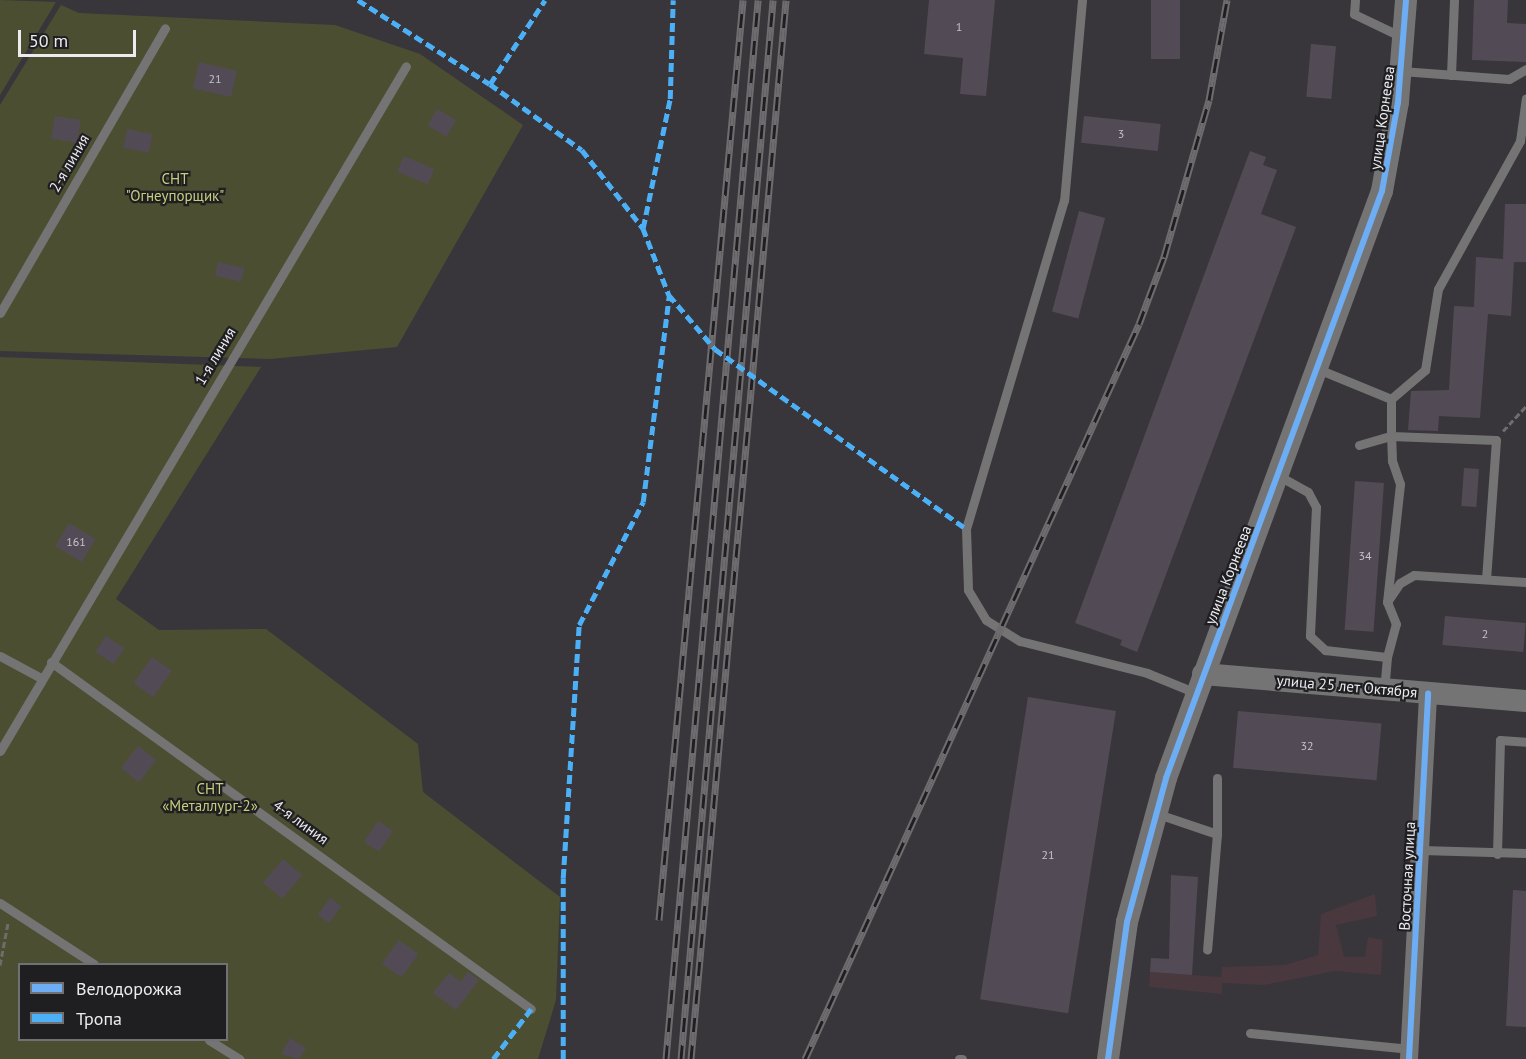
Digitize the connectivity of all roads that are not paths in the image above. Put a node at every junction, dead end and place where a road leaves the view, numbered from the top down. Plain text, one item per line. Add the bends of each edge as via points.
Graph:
1 (1082, 0) edge
2 (1355, 0) edge
3 (1406, 0) edge
4 (1454, 0) edge
5 (165, 28) dead end
6 (1404, 38) junction
7 (406, 66) dead end
8 (1526, 69) edge
9 (1401, 71) junction
10 (1450, 75) junction
11 (1526, 98) edge
12 (0, 313) edge
13 (1318, 369) junction
14 (1391, 399) junction
15 (1391, 436) junction
16 (1359, 445) dead end
17 (1279, 476) junction
18 (1486, 578) junction
19 (1526, 582) edge
20 (1387, 602) junction
21 (0, 656) edge
22 (1387, 657) junction
23 (51, 662) junction
24 (41, 678) junction
25 (1200, 683) junction
26 (1384, 689) junction
27 (1428, 693) junction
28 (1526, 701) edge
29 (1526, 742) edge
30 (0, 751) edge
31 (1217, 778) dead end
32 (1156, 813) junction
33 (1217, 834) junction
34 (1421, 850) junction
35 (1526, 853) edge
36 (1497, 854) junction
37 (0, 903) edge
38 (1207, 950) dead end
39 (92, 963) edge
40 (531, 1009) dead end
41 (1250, 1033) dead end
42 (211, 1041) edge
43 (1409, 1054) edge
44 (239, 1059) edge
45 (1108, 1059) edge

1 - 25 lane via 1064,200 966,529 968,590 986,620 1020,641
2 - 6 lane via 1354,14
3 - 6 street, улица Корнеева
4 - 10 lane
5 - 12 lane, 2-я линия
6 - 9 street, улица Корнеева
7 - 23 lane, 1-я линия
8 - 10 lane via 1509,79
9 - 10 lane
9 - 13 street, улица Корнеева via 1393,138 1378,203
11 - 14 lane via 1520,141 1438,289 1425,370
13 - 14 lane
13 - 17 street, улица Корнеева
14 - 15 lane
15 - 16 lane
15 - 18 lane via 1496,440
15 - 20 lane via 1392,461 1400,484
17 - 22 lane via 1308,492 1316,507 1310,636 1325,650
17 - 25 street, улица Корнеева
18 - 19 lane
18 - 20 lane via 1414,575 1400,583
20 - 22 lane via 1396,624
21 - 24 lane
22 - 26 lane
23 - 24 lane, 1-я линия
23 - 40 lane, 4-я линия
24 - 30 lane
25 - 26 street, улица 25 лет Октября
25 - 32 street, улица Корнеева
26 - 27 street, улица 25 лет Октября
27 - 28 street, улица 25 лет Октября
27 - 34 street, Восточная улица
29 - 36 lane via 1500,740
31 - 33 lane
32 - 33 lane
32 - 45 street, улица Корнеева via 1127,922
33 - 38 lane
34 - 36 lane
34 - 43 street, Восточная улица
35 - 36 lane
37 - 39 lane
41 - 43 lane
42 - 44 lane

